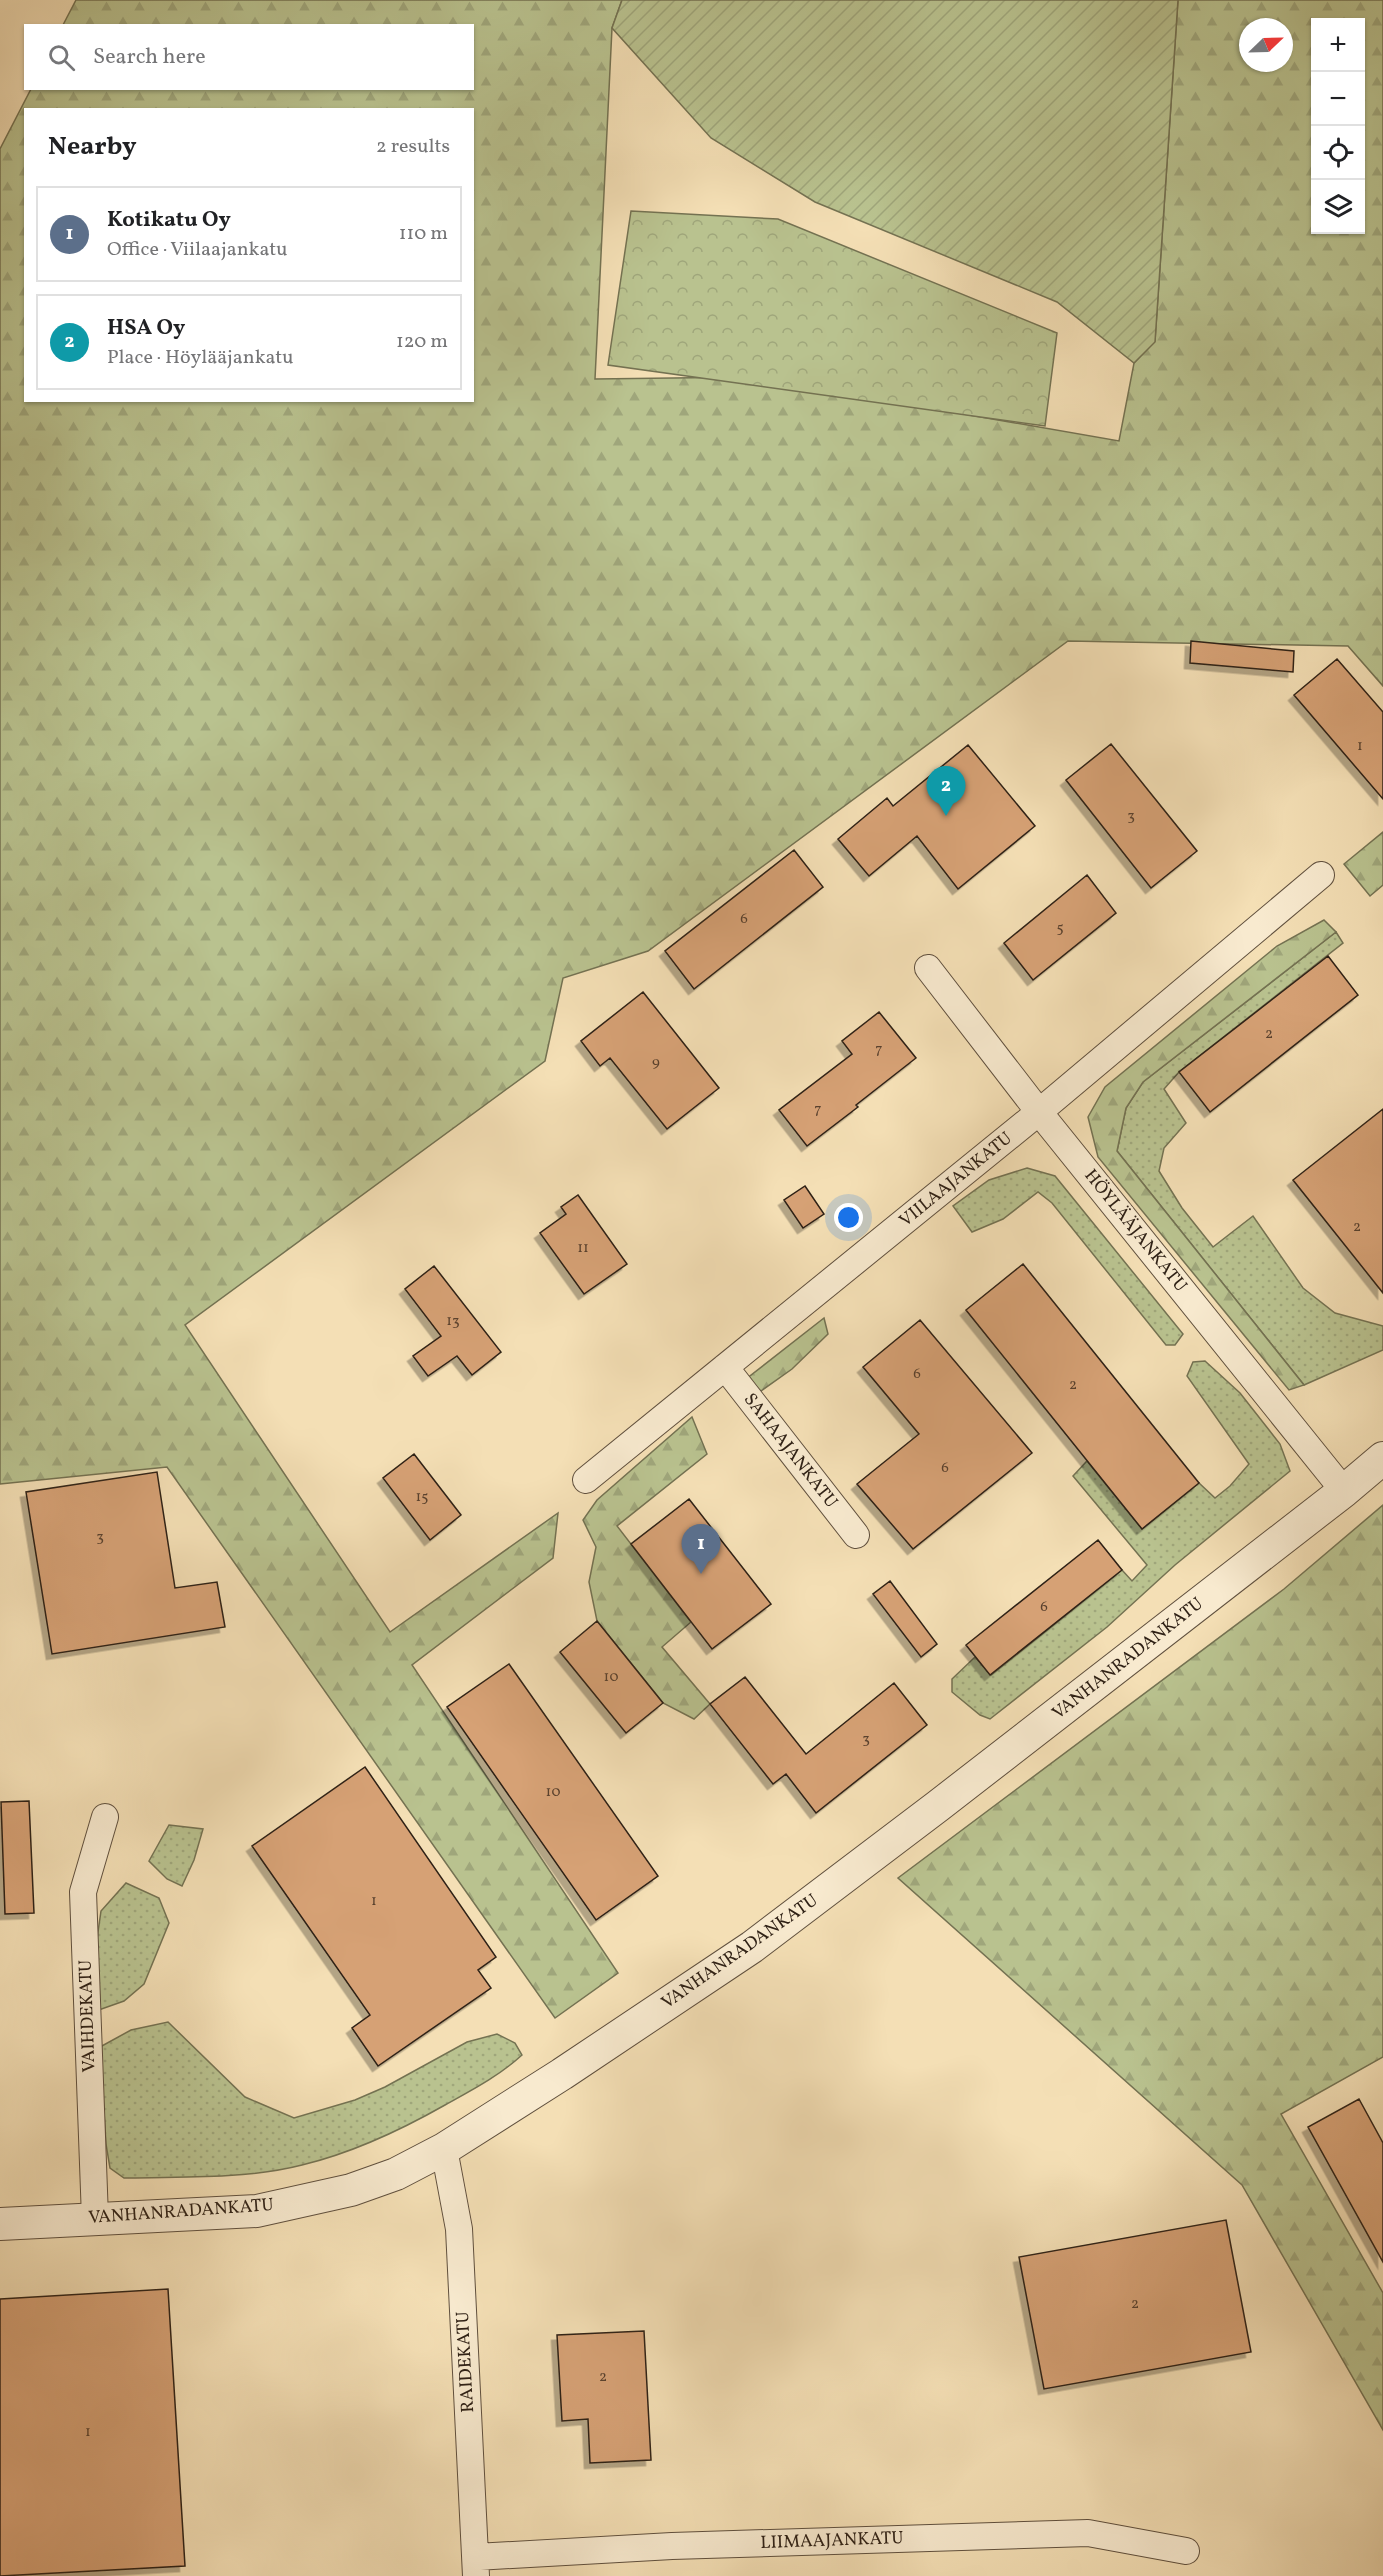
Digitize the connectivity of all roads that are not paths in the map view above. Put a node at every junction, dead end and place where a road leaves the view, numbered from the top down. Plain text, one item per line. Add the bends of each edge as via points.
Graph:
1 (1321, 875) dead end
2 (928, 968) dead end
3 (1039, 1113) junction
4 (725, 1367) junction
5 (1383, 1458) edge
6 (586, 1480) dead end
7 (1344, 1491) junction
8 (856, 1535) dead end
9 (105, 1817) dead end
10 (444, 2149) junction
11 (95, 2218) junction
12 (0, 2224) edge
13 (1186, 2551) dead end
14 (476, 2566) edge

1 - 3 street, VIILAAJANKATU
2 - 3 street, HÖYLÄÄJANKATU
3 - 4 street, VIILAAJANKATU
3 - 7 street, HÖYLÄÄJANKATU
4 - 6 street, VIILAAJANKATU
4 - 8 street, SAHAAJANKATU
5 - 7 street, VANHANRADANKATU
7 - 10 street, VANHANRADANKATU via 752,1947
9 - 11 street, VAIHDEKATU via 82,1892
10 - 11 street, VANHANRADANKATU via 396,2174 351,2190 257,2211
10 - 14 street, RAIDEKATU via 459,2229
11 - 12 street, VANHANRADANKATU
13 - 14 street, LIIMAAJANKATU via 1088,2533 672,2546

